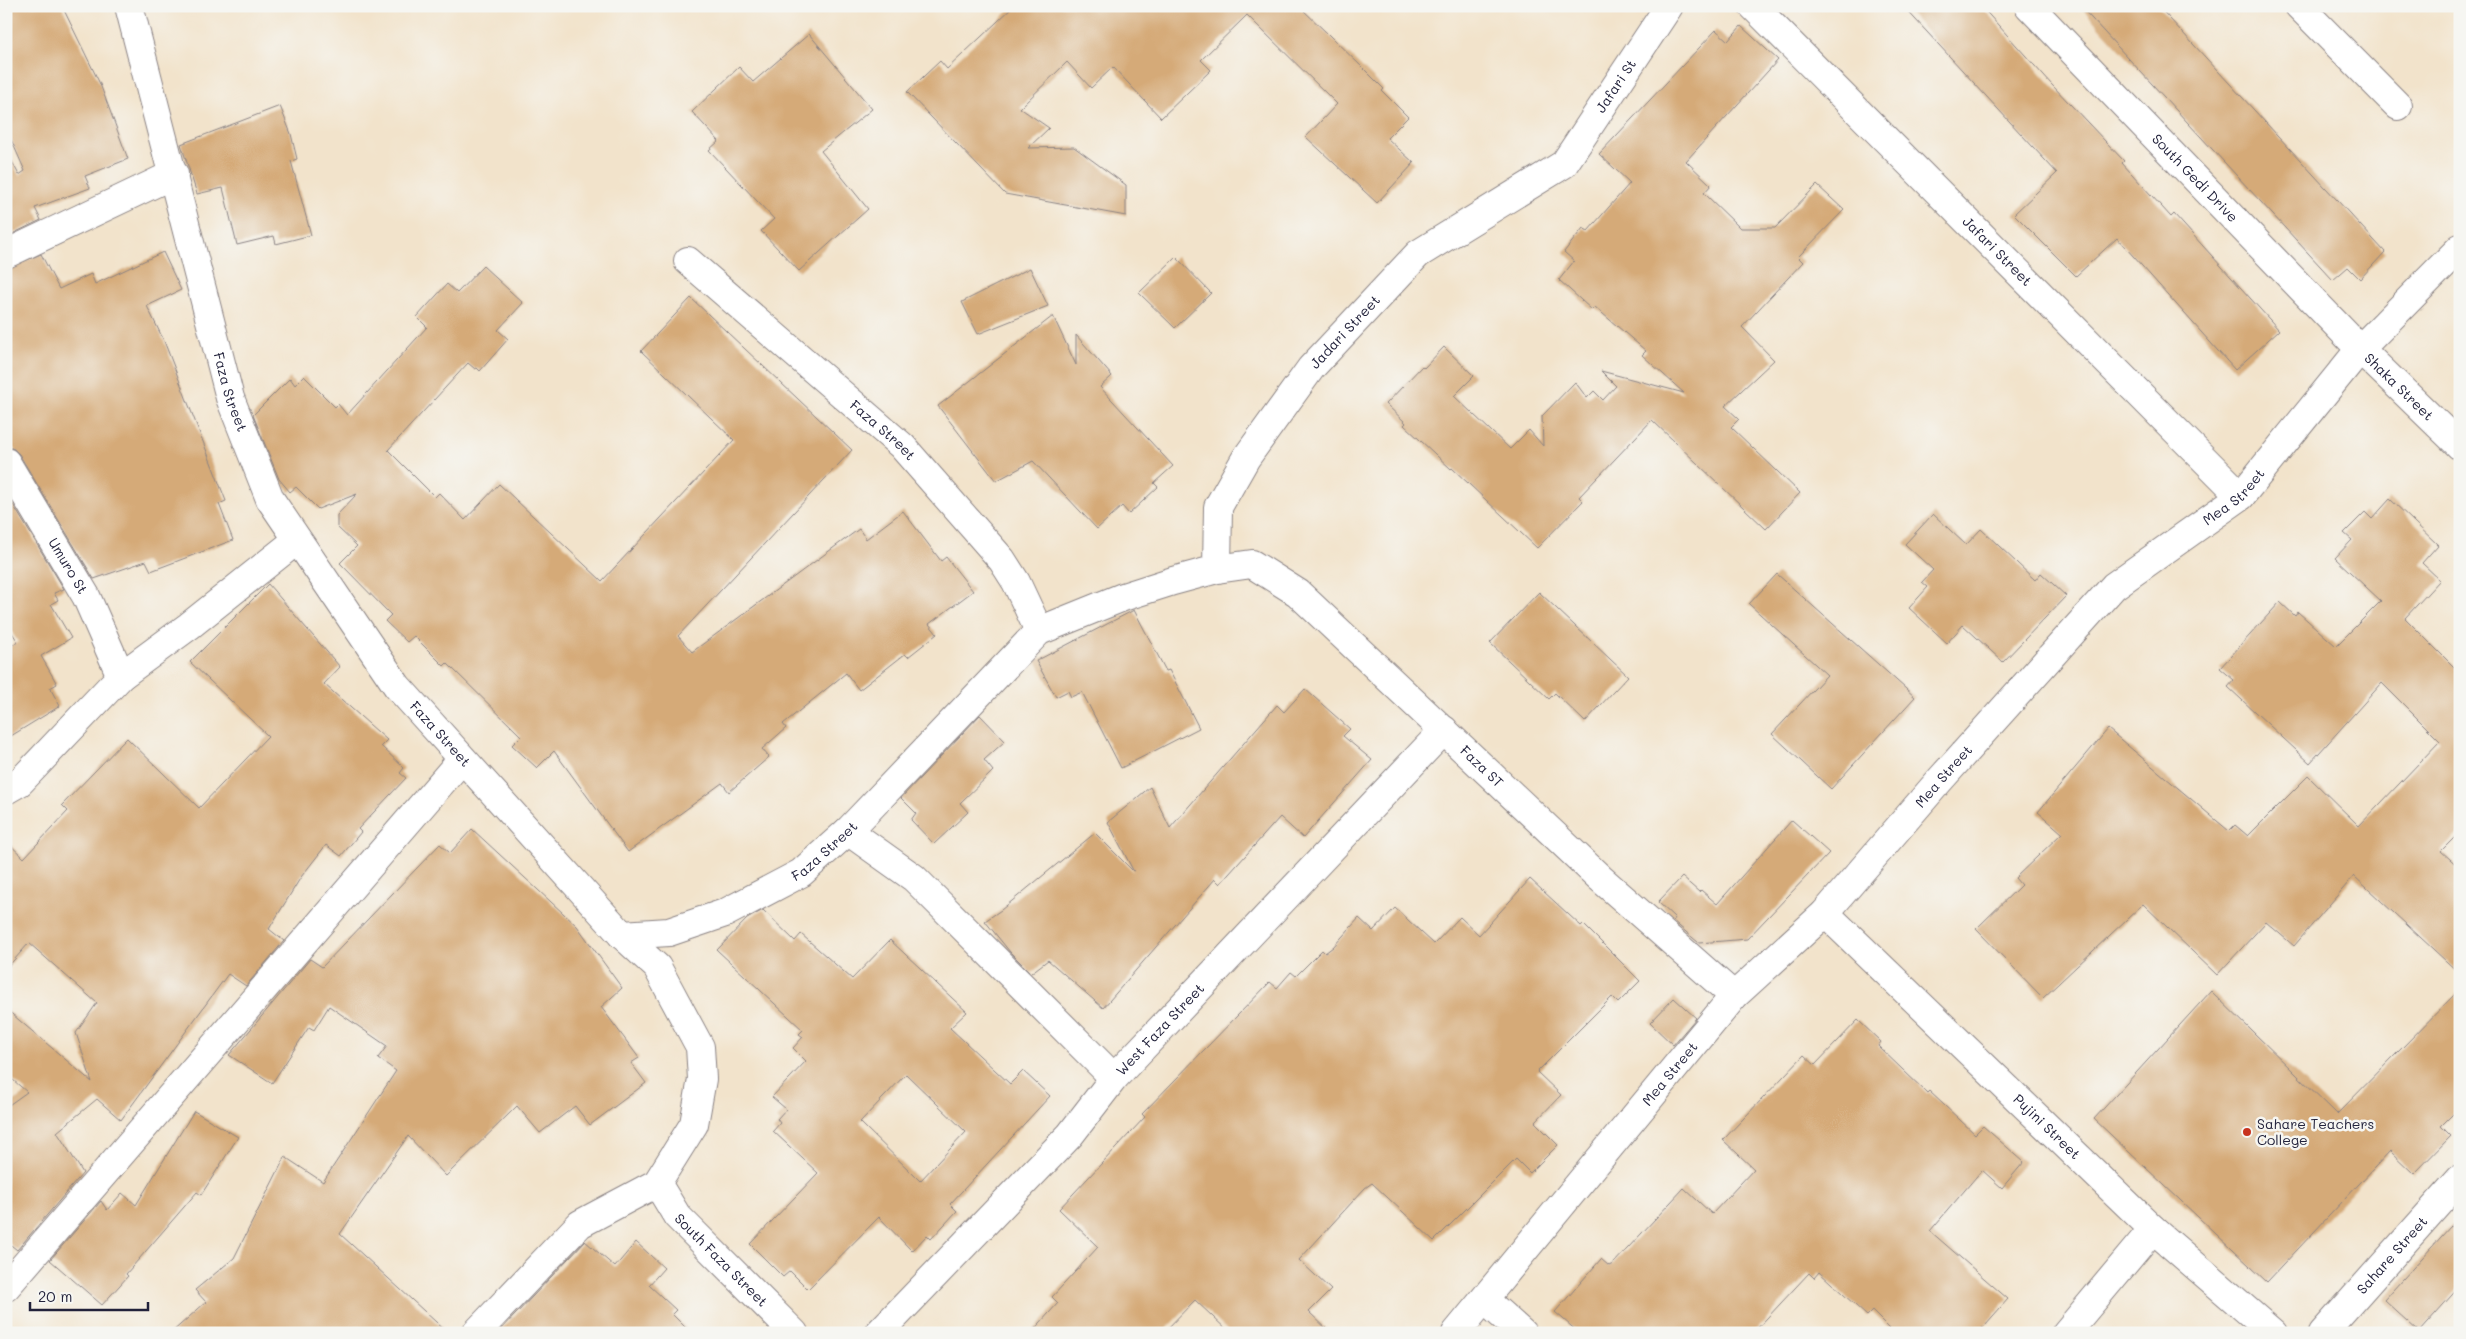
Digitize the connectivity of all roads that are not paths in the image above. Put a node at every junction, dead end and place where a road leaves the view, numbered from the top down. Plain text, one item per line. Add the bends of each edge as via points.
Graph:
1 (129, 6) edge
2 (1668, 6) edge
3 (1753, 6) edge
4 (2029, 6) edge
5 (2300, 6) edge
6 (2398, 106) dead end
7 (1564, 164) joint
8 (174, 174) junction
9 (2460, 248) edge
10 (6, 254) edge
11 (688, 261) dead end
12 (2360, 349) junction
13 (2460, 446) edge
14 (6, 462) edge
15 (2241, 496) junction
16 (297, 540) junction
17 (1217, 569) junction
18 (1039, 631) junction
19 (121, 676) junction
20 (1444, 730) junction
21 (462, 759) junction
22 (6, 790) edge
23 (848, 831) junction
24 (1825, 913) junction
25 (622, 935) junction
26 (1734, 996) junction
27 (1114, 1078) junction
28 (2460, 1179) edge
29 (657, 1183) junction
30 (2153, 1229) junction
31 (6, 1287) edge
32 (1485, 1300) junction
33 (476, 1333) edge
34 (794, 1333) edge
35 (878, 1333) edge
36 (1456, 1333) edge
37 (1522, 1333) edge
38 (2066, 1333) edge
39 (2273, 1333) edge
40 (2323, 1333) edge

1 - 8 street, Faza Street
2 - 7 street, Jafari St
3 - 15 street, Jafari Street
4 - 12 street, South Gedi Drive
5 - 6 street
7 - 17 street, Jadari Street via 1418,254 1311,368 1246,458 1218,506
8 - 10 street
8 - 16 street, Faza Street via 230,398 270,499
9 - 12 street, Mea Street
11 - 18 street, Faza Street via 902,446 1002,560
12 - 13 street, Shaka Street
12 - 15 street, Mea Street
14 - 19 street, Umuro St via 86,596
15 - 24 street, Mea Street via 2114,586
16 - 19 street
16 - 21 street, Faza Street via 397,686
17 - 18 street, Faza Street via 1123,597
17 - 20 street, Faza ST via 1252,564 1298,593
18 - 23 street, Faza Street
19 - 22 street via 20,782
20 - 26 street, Faza ST via 1600,878
20 - 27 street, West Faza Street
21 - 25 street, Faza Street
21 - 31 street
23 - 25 street, Faza Street via 801,873 725,913 669,932
23 - 27 street via 914,878
24 - 26 street, Mea Street
24 - 30 street, Pujini Street
25 - 29 street via 657,967 700,1047 702,1079 694,1124
26 - 32 street, Mea Street
27 - 35 street, West Faza Street via 1070,1136
28 - 40 street, Sahare Street
29 - 33 street via 580,1224
29 - 34 street, South Faza Street via 677,1216
30 - 38 street
30 - 39 street, Pujini Street
32 - 36 street, Mea Street
32 - 37 street

